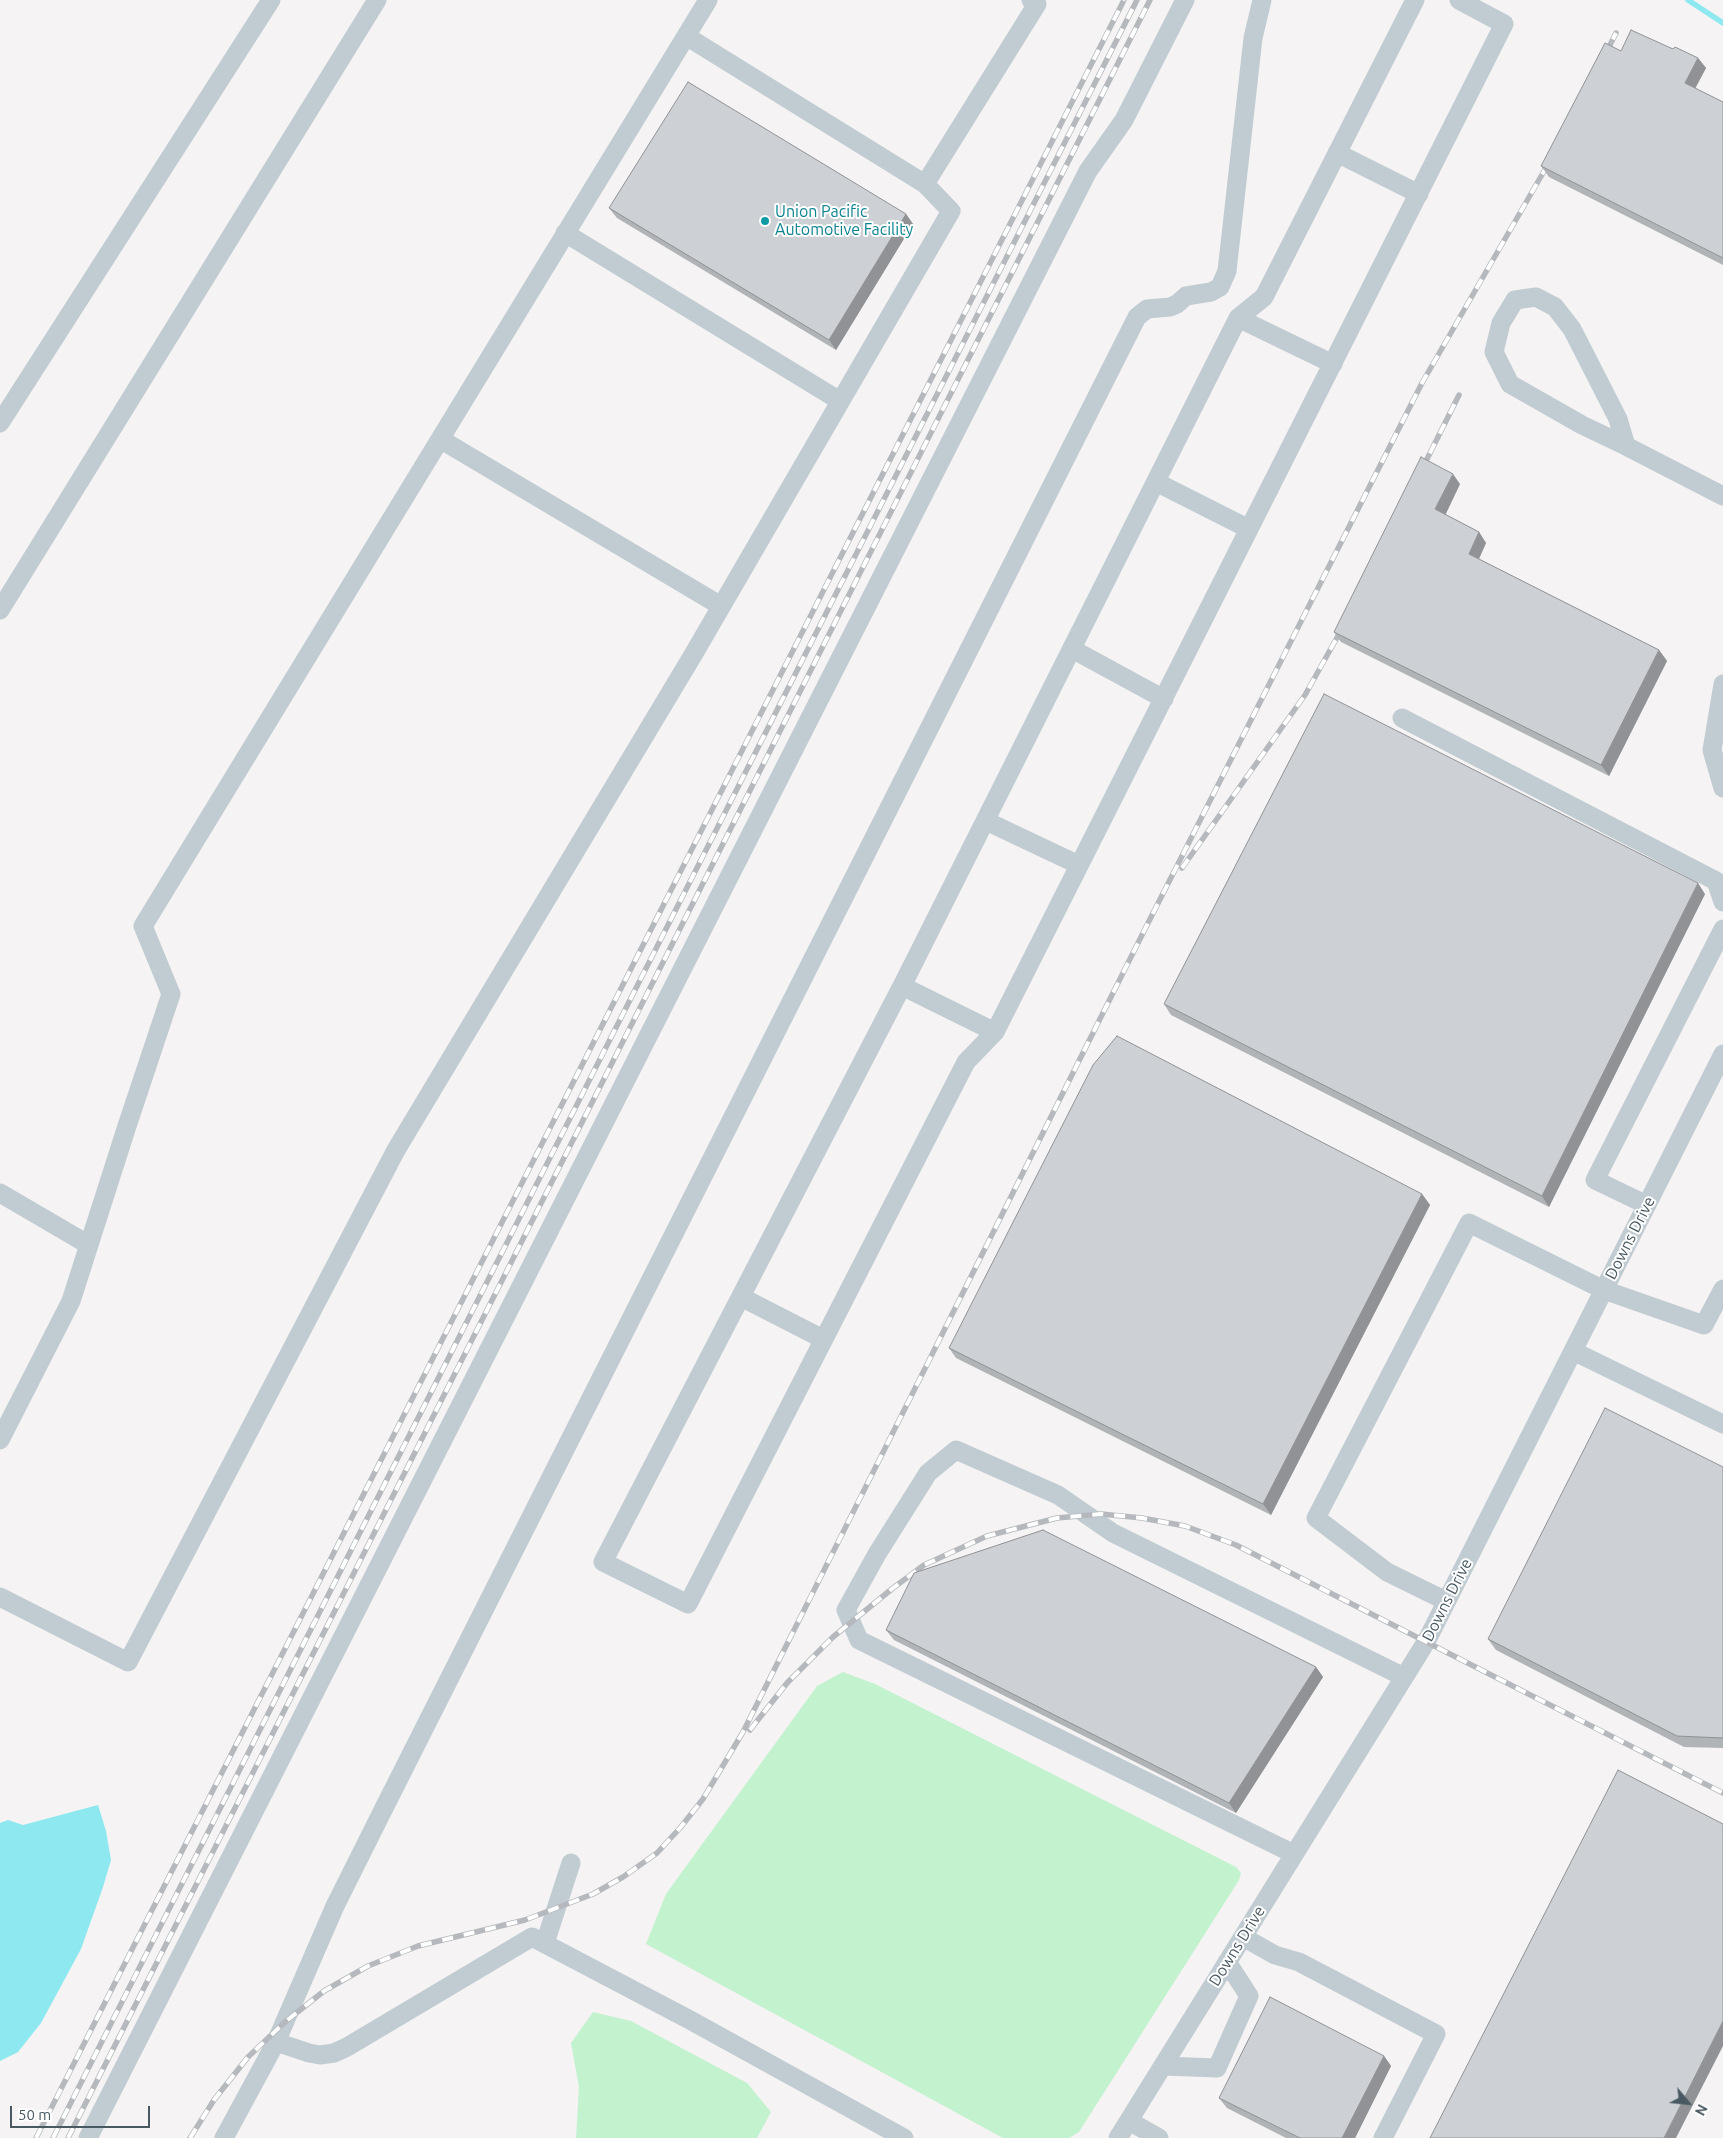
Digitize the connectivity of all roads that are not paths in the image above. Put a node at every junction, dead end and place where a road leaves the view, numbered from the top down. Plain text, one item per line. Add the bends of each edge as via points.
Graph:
1 (271, 0) edge
2 (377, 0) edge
3 (708, 0) edge
4 (1031, 0) edge
5 (1185, 0) edge
6 (1262, 0) edge
7 (1415, 0) edge
8 (1459, 0) edge
9 (686, 36) junction
10 (1337, 153) junction
11 (925, 184) junction
12 (1418, 194) junction
13 (565, 233) junction
14 (1238, 318) junction
15 (1333, 364) junction
16 (840, 401) junction
17 (0, 423) edge
18 (440, 439) junction
19 (1626, 446) junction
20 (1156, 482) junction
21 (1723, 496) edge
22 (1249, 529) junction
23 (721, 606) junction
24 (0, 610) edge
25 (1072, 649) junction
26 (1723, 684) edge
27 (1164, 698) junction
28 (1402, 718) dead end
29 (1723, 788) edge
30 (986, 821) junction
31 (1079, 865) junction
32 (1723, 902) edge
33 (1723, 929) edge
34 (902, 986) junction
35 (995, 1032) junction
36 (1723, 1054) edge
37 (0, 1193) edge
38 (1647, 1205) junction
39 (89, 1245) junction
40 (1723, 1289) edge
41 (1604, 1290) junction
42 (741, 1297) junction
43 (823, 1339) junction
44 (1573, 1350) junction
45 (1723, 1424) edge
46 (0, 1440) edge
47 (0, 1597) edge
48 (1446, 1601) junction
49 (1404, 1676) junction
50 (1294, 1854) junction
51 (571, 1863) dead end
52 (1243, 1937) junction
53 (545, 1943) junction
54 (1227, 1962) junction
55 (276, 2042) junction
56 (1163, 2066) junction
57 (1129, 2122) junction
58 (88, 2138) edge
59 (224, 2138) edge
60 (904, 2138) edge
61 (1118, 2138) edge
62 (1159, 2138) edge
63 (1383, 2138) edge

1 - 17 street
2 - 24 street
3 - 9 street
4 - 11 street via 1037,4
5 - 58 street via 1124,120 1083,180
6 - 55 street via 1253,38 1227,272 1220,287 1211,292 1186,296 1170,307 1147,309 1137,317 352,1870
7 - 10 street
8 - 12 street via 1504,24
9 - 11 street
9 - 13 street
10 - 12 street
10 - 14 street via 1264,298
11 - 16 street via 951,211
12 - 15 street
13 - 16 street
13 - 18 street
14 - 15 street
14 - 20 street
15 - 22 street
16 - 23 street
18 - 23 street
18 - 39 street via 143,926 171,994
19 - 19 street via 1510,384 1494,352 1501,323 1515,300 1536,297 1554,307 1572,329 1618,419
19 - 21 street
20 - 22 street
20 - 25 street
22 - 27 street
23 - 47 street via 396,1150 128,1662
25 - 27 street
25 - 30 street
26 - 29 street via 1712,750
27 - 31 street
28 - 32 street via 1716,881
30 - 31 street
30 - 34 street
31 - 35 street
33 - 38 street via 1595,1180
34 - 35 street
34 - 42 street
35 - 43 street via 966,1062
36 - 38 street, Downs Drive
37 - 39 street
38 - 41 street, Downs Drive
39 - 46 street via 72,1301
40 - 41 street via 1704,1325
41 - 44 street, Downs Drive
41 - 48 street via 1469,1223 1316,1518 1387,1572
42 - 43 street
42 - 43 street via 603,1562 688,1604
44 - 45 street
44 - 48 street, Downs Drive
48 - 49 street, Downs Drive via 1426,1642
49 - 50 street, Downs Drive
49 - 50 street via 1113,1533 1058,1495 956,1450 928,1473 877,1554 846,1610 859,1640
50 - 52 street, Downs Drive
51 - 53 street
52 - 54 street, Downs Drive
52 - 63 street via 1275,1955 1300,1962 1436,2034
53 - 55 street via 532,1937 334,2053 309,2053
53 - 60 street
54 - 56 street, Downs Drive
54 - 56 street via 1249,1996 1217,2068
55 - 59 street
56 - 57 street, Downs Drive
57 - 61 street, Downs Drive
57 - 62 street

